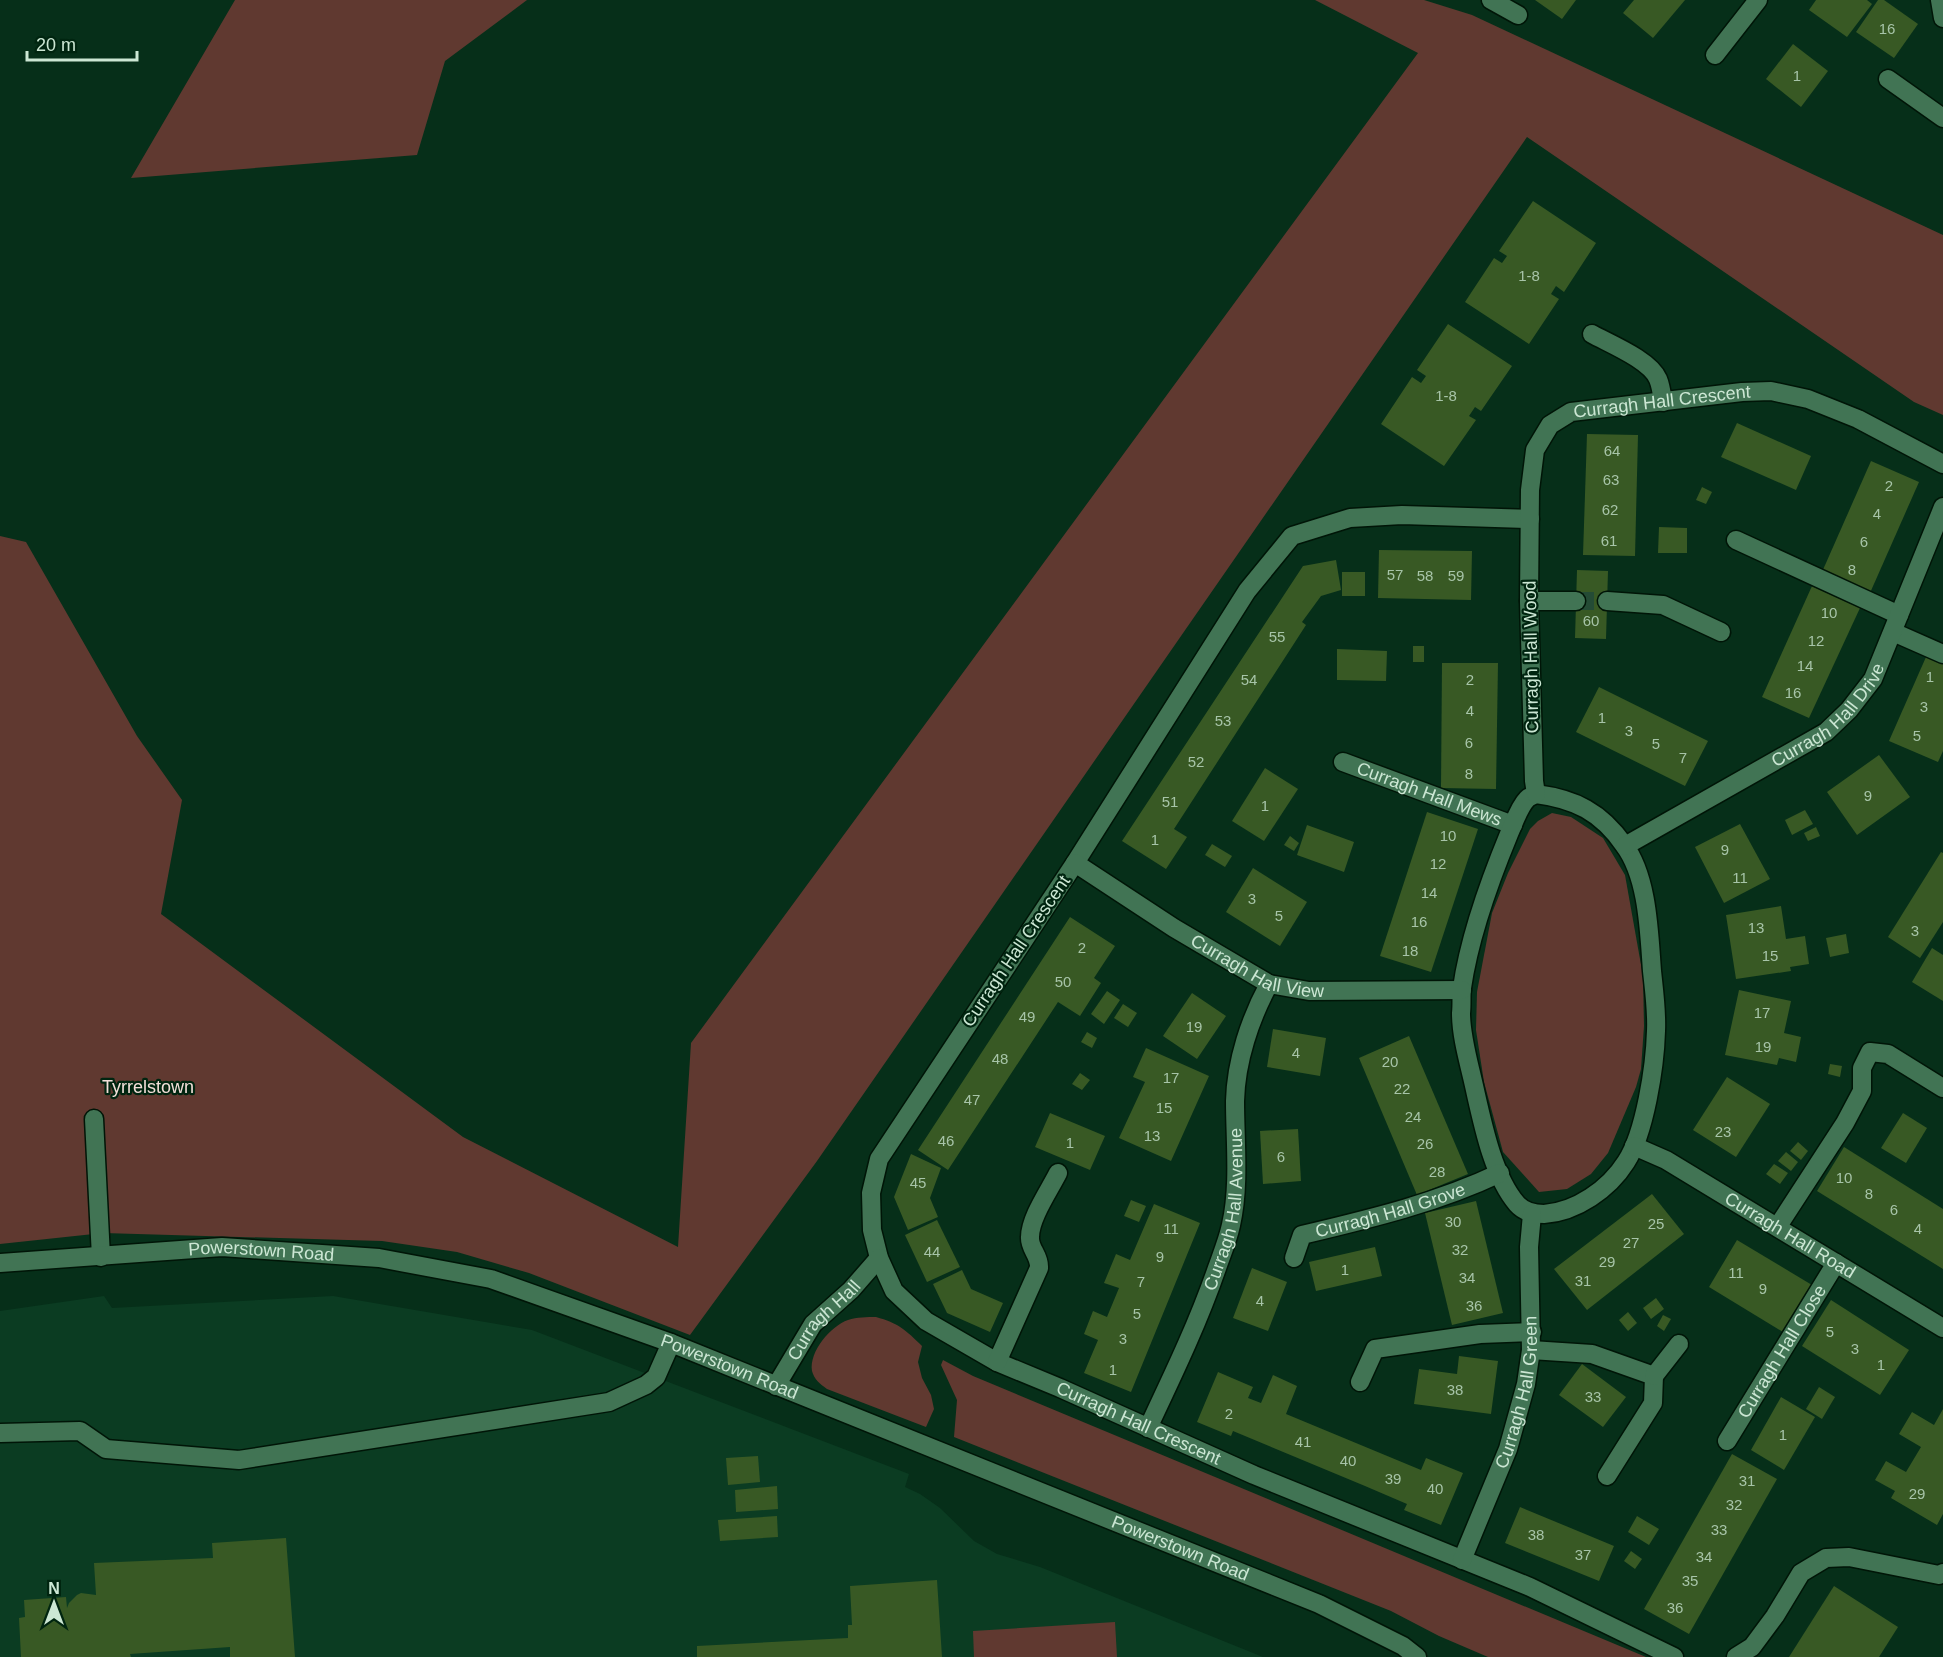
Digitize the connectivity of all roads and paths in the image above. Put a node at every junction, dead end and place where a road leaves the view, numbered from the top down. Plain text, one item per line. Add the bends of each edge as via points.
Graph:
1 (1491, 0) edge
2 (1758, 0) edge
3 (1940, 0) edge
4 (1518, 15) dead end
5 (1943, 18) edge
6 (1715, 55) dead end
7 (1888, 79) dead end
8 (1941, 111) edge
9 (1592, 334) dead end
10 (1663, 402) junction
11 (1943, 464) edge
12 (1943, 507) edge
13 (1530, 519) junction
14 (1736, 540) dead end
15 (1528, 601) junction
16 (1576, 601) tunnel mouth
17 (1607, 601) tunnel mouth
18 (1896, 624) junction
19 (1721, 632) dead end
20 (1943, 654) edge
21 (1343, 762) dead end
22 (1536, 794) junction
23 (1513, 825) junction
24 (1625, 846) junction
25 (1075, 863) junction
26 (1269, 984) junction
27 (1462, 990) junction
28 (1943, 1088) edge
29 (94, 1119) dead end
30 (1634, 1146) junction
31 (1058, 1173) dead end
32 (1500, 1173) junction
33 (1532, 1214) junction
34 (1778, 1226) junction
35 (101, 1257) junction
36 (879, 1258) junction
37 (1294, 1258) dead end
38 (0, 1263) edge
39 (1836, 1263) junction
40 (1943, 1328) edge
41 (1532, 1341) junction
42 (671, 1343) junction
43 (1679, 1344) dead end
44 (997, 1362) junction
45 (1654, 1376) junction
46 (1360, 1382) dead end
47 (776, 1386) junction
48 (1148, 1428) junction
49 (0, 1433) edge
50 (1727, 1441) dead end
51 (1607, 1476) dead end
52 (1462, 1560) junction
53 (1943, 1573) edge
54 (1418, 1657) edge
55 (1674, 1657) edge
56 (1736, 1657) edge

1 - 4 street
2 - 6 street
3 - 5 street
7 - 8 street
9 - 10 street via 1644,363 1658,380
10 - 11 street, Curragh Hall Crescent via 1772,391 1808,399 1858,419
10 - 13 street, Curragh Hall Crescent via 1571,412 1550,425 1535,450
12 - 18 street, Curragh Hall Drive
13 - 15 street, Curragh Hall Wood
13 - 25 street, Curragh Hall Crescent via 1402,515 1350,518 1292,536 1247,591
14 - 18 street
15 - 16 street
15 - 22 street, Curragh Hall Wood
17 - 19 street via 1663,605
18 - 20 street
18 - 24 street, Curragh Hall Drive via 1873,679 1826,732
21 - 23 street, Curragh Hall Mews
22 - 23 street via 1526,800
22 - 24 street via 1585,807
23 - 27 street via 1484,901
24 - 30 street via 1646,901 1656,1031 1646,1102
25 - 26 street, Curragh Hall View
25 - 36 street, Curragh Hall Crescent via 879,1159 871,1193 872,1230
26 - 27 street, Curragh Hall View via 1309,991
26 - 48 street, Curragh Hall Avenue via 1258,1005 1237,1077 1232,1225 1201,1315
27 - 32 street via 1466,1050 1484,1130
28 - 34 street via 1888,1054 1870,1052 1862,1068 1862,1091
29 - 35 street
30 - 33 street via 1626,1163 1588,1200 1546,1214
30 - 34 street, Curragh Hall Road via 1666,1160
31 - 44 street via 1029,1238 1039,1268
32 - 33 street via 1519,1206
32 - 37 street, Curragh Hall Grove via 1466,1189 1392,1213 1302,1235
33 - 41 street, Curragh Hall Green
34 - 39 street, Curragh Hall Road
35 - 38 street, Powerstown Road
35 - 42 street, Powerstown Road via 222,1247 379,1258 491,1279
36 - 44 street, Curragh Hall Crescent via 894,1291 926,1321
36 - 47 street, Curragh Hall via 813,1324
39 - 40 street, Curragh Hall Road
39 - 50 street, Curragh Hall Close
41 - 45 street via 1592,1354
41 - 46 street via 1480,1334 1375,1349
41 - 52 street, Curragh Hall Green via 1526,1384 1508,1449
42 - 47 street, Powerstown Road
42 - 49 street via 656,1377 609,1402 239,1460 106,1449 80,1431
43 - 45 street
44 - 48 street, Curragh Hall Crescent
45 - 51 street via 1653,1403
47 - 54 street, Powerstown Road via 1319,1604
48 - 52 street, Curragh Hall Crescent
52 - 55 street, Curragh Hall Crescent via 1530,1587
53 - 56 street via 1849,1557 1826,1558 1801,1573 1776,1616 1752,1647

